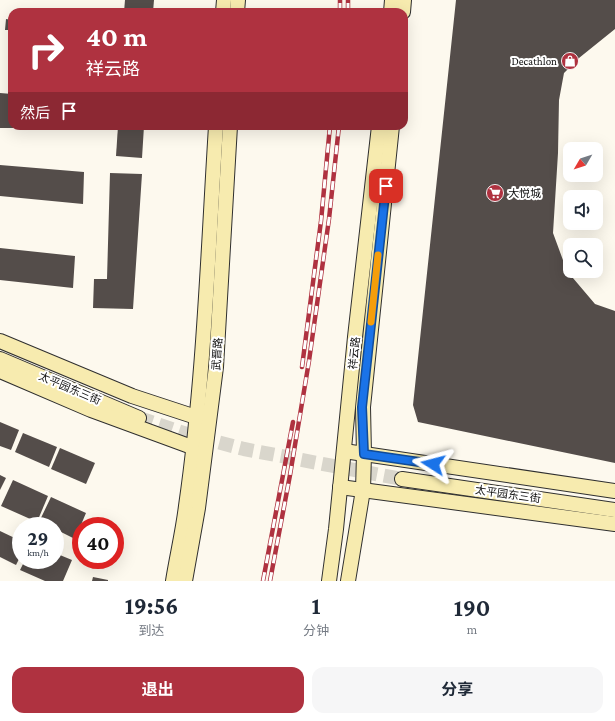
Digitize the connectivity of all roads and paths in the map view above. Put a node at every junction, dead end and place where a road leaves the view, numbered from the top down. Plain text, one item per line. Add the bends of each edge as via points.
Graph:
1 (216, 130) edge
2 (230, 130) edge
3 (379, 130) edge
4 (392, 130) edge
5 (0, 341) edge
6 (0, 359) edge
7 (0, 371) edge
8 (150, 402) junction
9 (203, 420) junction
10 (140, 423) junction
11 (199, 450) junction
12 (344, 451) junction
13 (364, 454) junction
14 (403, 460) junction
15 (402, 479) tunnel mouth
16 (340, 487) junction
17 (363, 490) junction
18 (615, 491) edge
19 (396, 494) junction
20 (615, 510) edge
21 (615, 524) edge
22 (173, 581) edge
23 (185, 581) edge
24 (329, 581) edge
25 (348, 581) edge

1 - 9 street, 武晋路 via 200,374
2 - 9 street, 武晋路 via 216,367
3 - 12 street, 祥云路
4 - 13 street, 祥云路 via 362,407
5 - 8 street
6 - 10 street, 太平园东三街
7 - 10 street via 91,410
8 - 9 street
8 - 10 street via 151,413 145,424
9 - 11 street, 武晋路
10 - 11 street
11 - 22 street, 武晋路
11 - 23 street, 武晋路
12 - 13 street
12 - 16 street, 祥云路
13 - 14 street
13 - 17 street, 祥云路
14 - 18 street
14 - 19 street via 396,469 392,487
15 - 20 street, 太平园东三街
16 - 17 street
16 - 24 street, 祥云路
17 - 19 street
17 - 25 street, 祥云路
19 - 21 street

